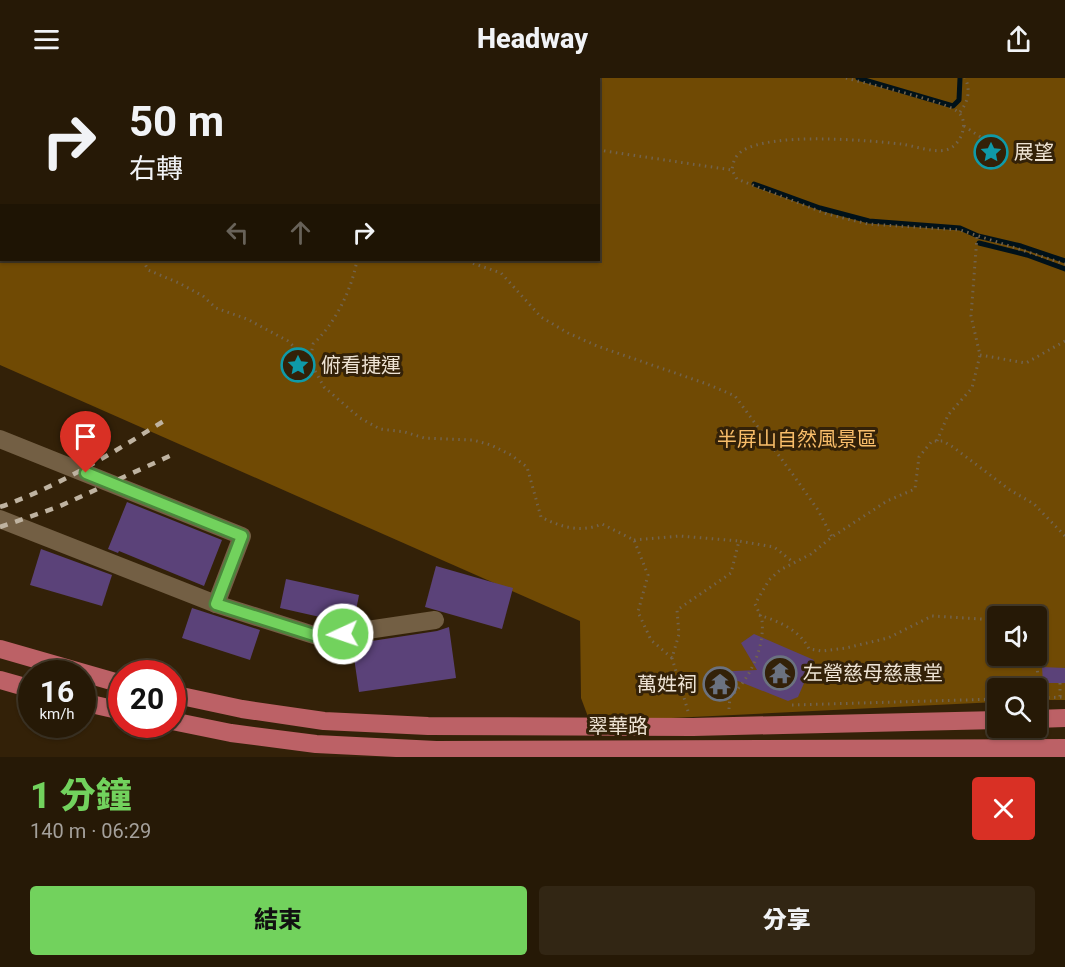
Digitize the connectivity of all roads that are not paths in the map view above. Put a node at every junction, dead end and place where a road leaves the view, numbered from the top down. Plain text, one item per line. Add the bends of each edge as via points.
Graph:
1 (0, 439) edge
2 (0, 519) edge
3 (216, 604) junction
4 (435, 620) dead end
5 (0, 649) edge
6 (0, 680) edge
7 (108, 680) edge
8 (18, 684) edge
9 (186, 697) edge
10 (1065, 718) edge
11 (1047, 719) edge
12 (987, 720) edge
13 (186, 724) edge
14 (525, 726) junction
15 (545, 726) junction
16 (1065, 748) edge
17 (524, 753) edge
18 (545, 753) edge

1 - 3 street via 242,536
2 - 3 street
3 - 4 street via 320,637
5 - 7 main road
6 - 8 main road
9 - 14 main road, 翠華路 via 324,721
10 - 11 main road
12 - 15 main road, 翠華路
13 - 17 main road, 翠華路 via 316,744
14 - 15 main road, 翠華路
14 - 17 street
15 - 18 street
16 - 18 main road, 翠華路
17 - 18 main road, 翠華路

